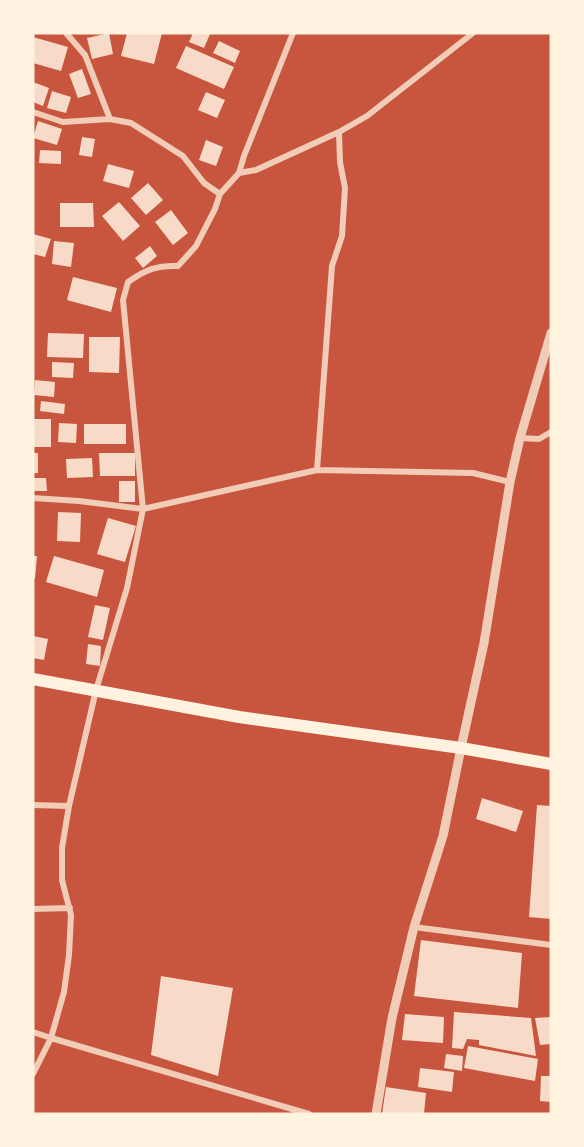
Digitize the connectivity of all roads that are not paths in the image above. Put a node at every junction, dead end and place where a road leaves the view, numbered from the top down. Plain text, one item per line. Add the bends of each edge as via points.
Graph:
1 (66, 33) edge
2 (293, 33) edge
3 (473, 33) edge
4 (33, 112) edge
5 (110, 119) junction
6 (339, 132) junction
7 (238, 173) junction
8 (220, 194) junction
9 (551, 333) edge
10 (551, 432) edge
11 (520, 438) junction
12 (317, 470) junction
13 (510, 482) junction
14 (33, 498) edge
15 (143, 510) junction
16 (33, 679) edge
17 (96, 690) junction
18 (461, 748) junction
19 (551, 764) edge
20 (33, 805) edge
21 (69, 806) junction
22 (70, 908) junction
23 (33, 909) edge
24 (414, 927) junction
25 (551, 945) edge
26 (33, 1032) edge
27 (51, 1038) junction
28 (33, 1074) edge
29 (287, 1111) edge
30 (309, 1114) edge
31 (376, 1114) edge

1 - 5 street via 85,55
2 - 7 street
3 - 6 street via 367,116
4 - 5 street via 63,122
5 - 8 street via 131,123 183,156 204,183
6 - 7 street via 256,170
6 - 12 street via 345,188 342,236 332,266
7 - 8 street
8 - 15 street via 196,246 178,266 143,271 128,282 123,300
9 - 11 street
10 - 11 street via 539,439
11 - 13 street
12 - 13 street via 473,473
12 - 15 street
13 - 18 street via 484,643
14 - 15 street
15 - 17 street via 127,588
16 - 17 main road
17 - 18 main road via 239,717
17 - 21 street
18 - 19 main road
18 - 24 street via 443,837
20 - 21 street
21 - 22 street via 62,880
22 - 23 street
22 - 27 street via 64,992
24 - 25 street
24 - 31 street via 392,1018
26 - 27 street
27 - 28 street
27 - 29 street
29 - 30 street

